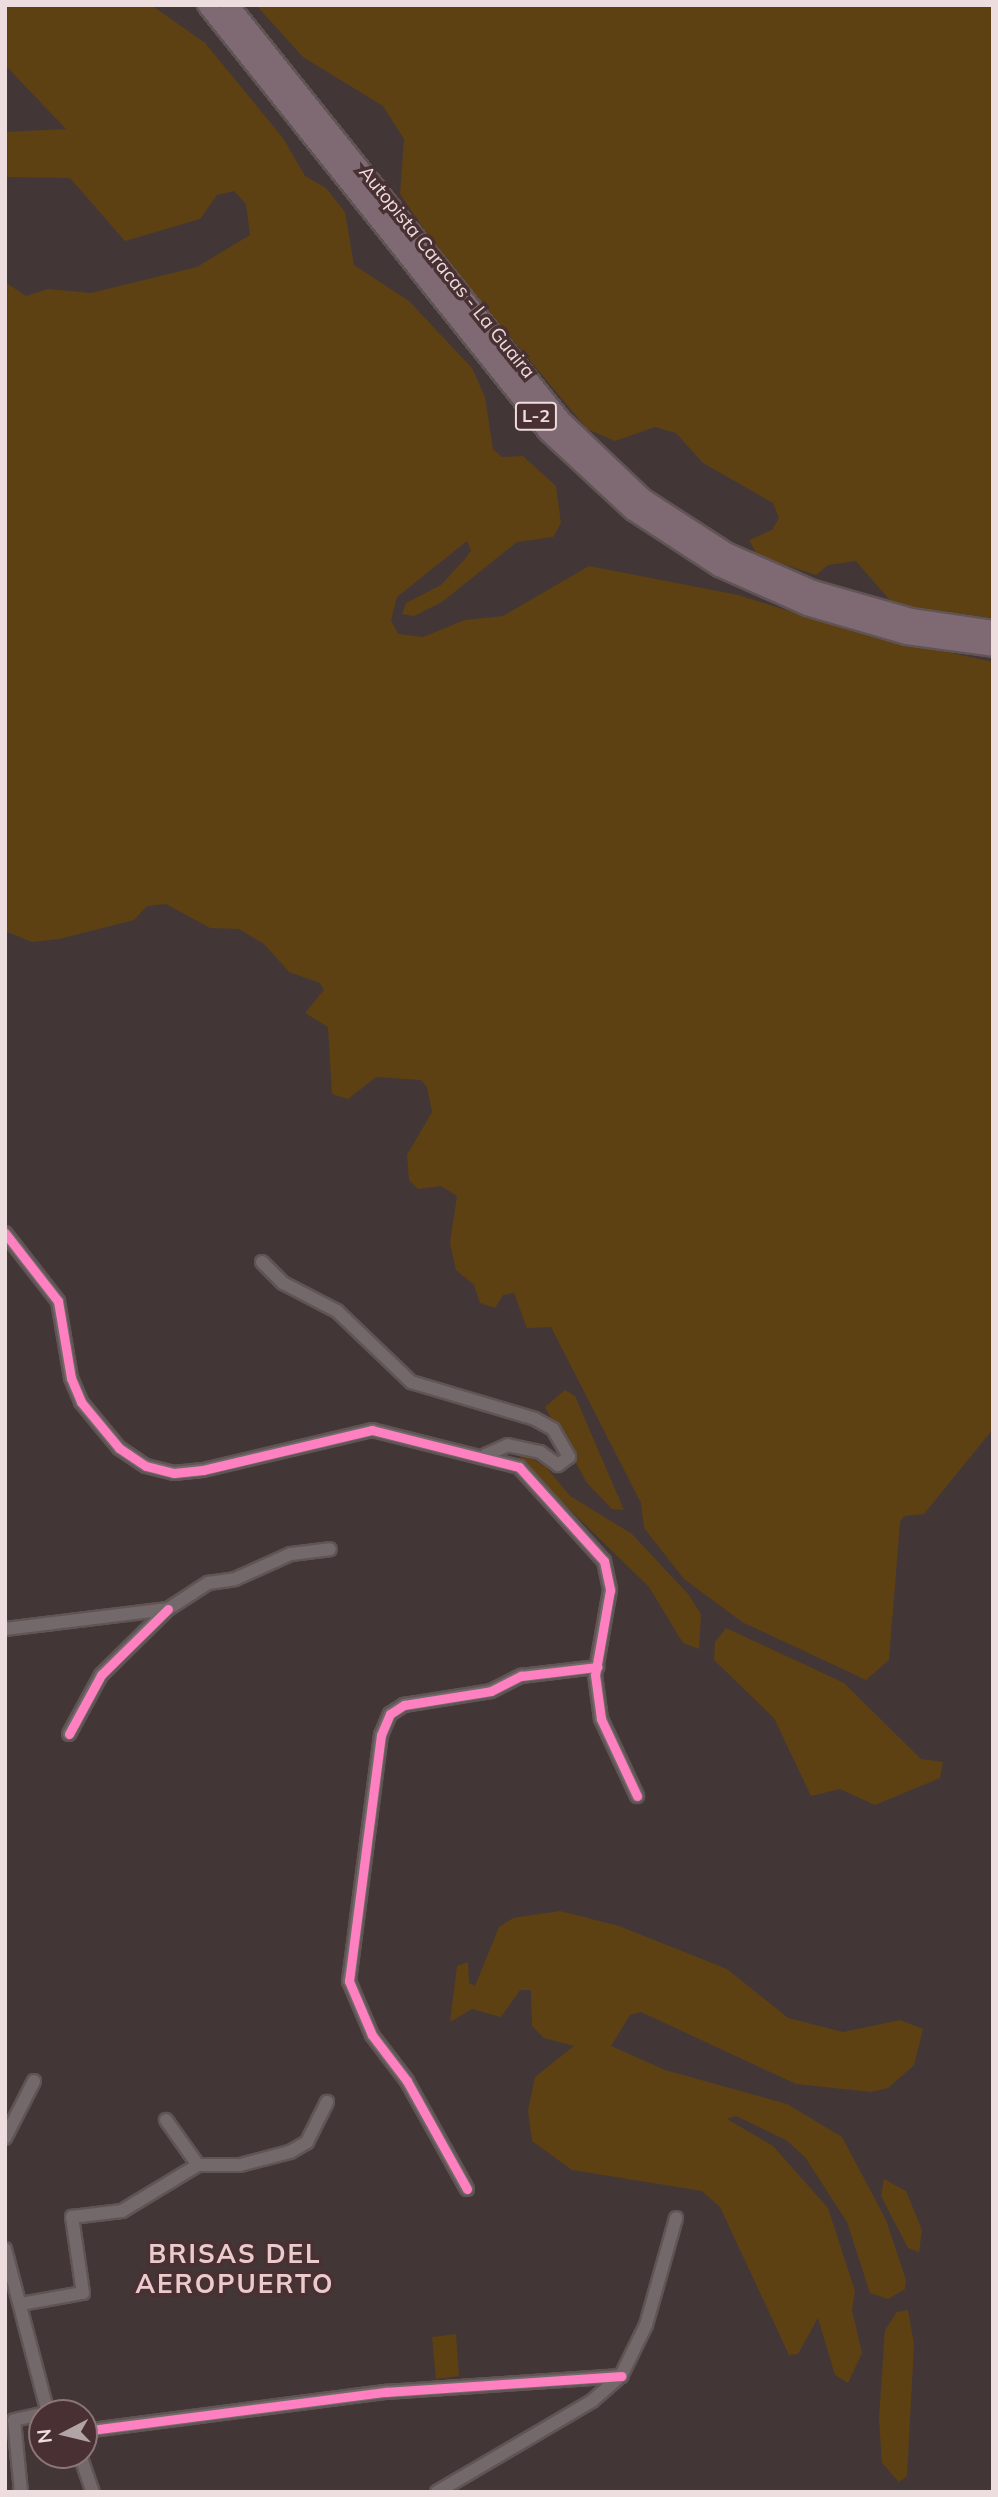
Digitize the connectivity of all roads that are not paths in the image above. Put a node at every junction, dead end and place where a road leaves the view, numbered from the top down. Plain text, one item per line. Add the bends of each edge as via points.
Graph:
1 (207, 5) edge
2 (229, 5) edge
3 (993, 630) edge
4 (993, 648) edge
5 (5, 1233) edge
6 (262, 1262) dead end
7 (486, 1455) junction
8 (330, 1549) dead end
9 (168, 1609) junction
10 (5, 1629) edge
11 (597, 1667) junction
12 (69, 1734) dead end
13 (637, 1796) dead end
14 (34, 2081) dead end
15 (327, 2102) dead end
16 (166, 2120) dead end
17 (5, 2138) edge
18 (198, 2165) junction
19 (467, 2189) dead end
20 (676, 2217) dead end
21 (5, 2249) edge
22 (21, 2304) junction
23 (621, 2376) junction
24 (45, 2399) edge
25 (28, 2417) edge
26 (98, 2429) edge
27 (85, 2469) edge
28 (21, 2492) edge
29 (93, 2492) edge
30 (438, 2492) edge

1 - 4 highway, Autopista Caracas - La Guaira / L-2 via 548,432 633,511 719,567 807,606 908,635
2 - 3 highway, Autopista Caracas - La Guaira / L-2 via 561,421 634,490 700,537 813,590 911,618
5 - 7 street via 58,1301 71,1378 81,1402 119,1448 146,1466 174,1473 203,1469 350,1431
6 - 7 street via 283,1283 337,1311 411,1382 535,1419 553,1429 569,1457 558,1465 508,1445
7 - 11 street via 519,1467 604,1561 610,1590
8 - 9 street via 291,1554 235,1579 208,1583
9 - 10 street
9 - 12 street via 101,1675
11 - 13 street via 601,1719
11 - 19 street via 521,1676 491,1691 404,1705 390,1714 381,1735 349,1981 372,2035 407,2081
14 - 17 street
15 - 18 street via 307,2142 290,2152 240,2165
16 - 18 street
18 - 22 street via 122,2211 72,2217 83,2293
20 - 23 street via 646,2325
21 - 22 street
22 - 24 street
23 - 26 street via 386,2392
23 - 30 street via 592,2401
25 - 28 street via 14,2420
27 - 29 street

